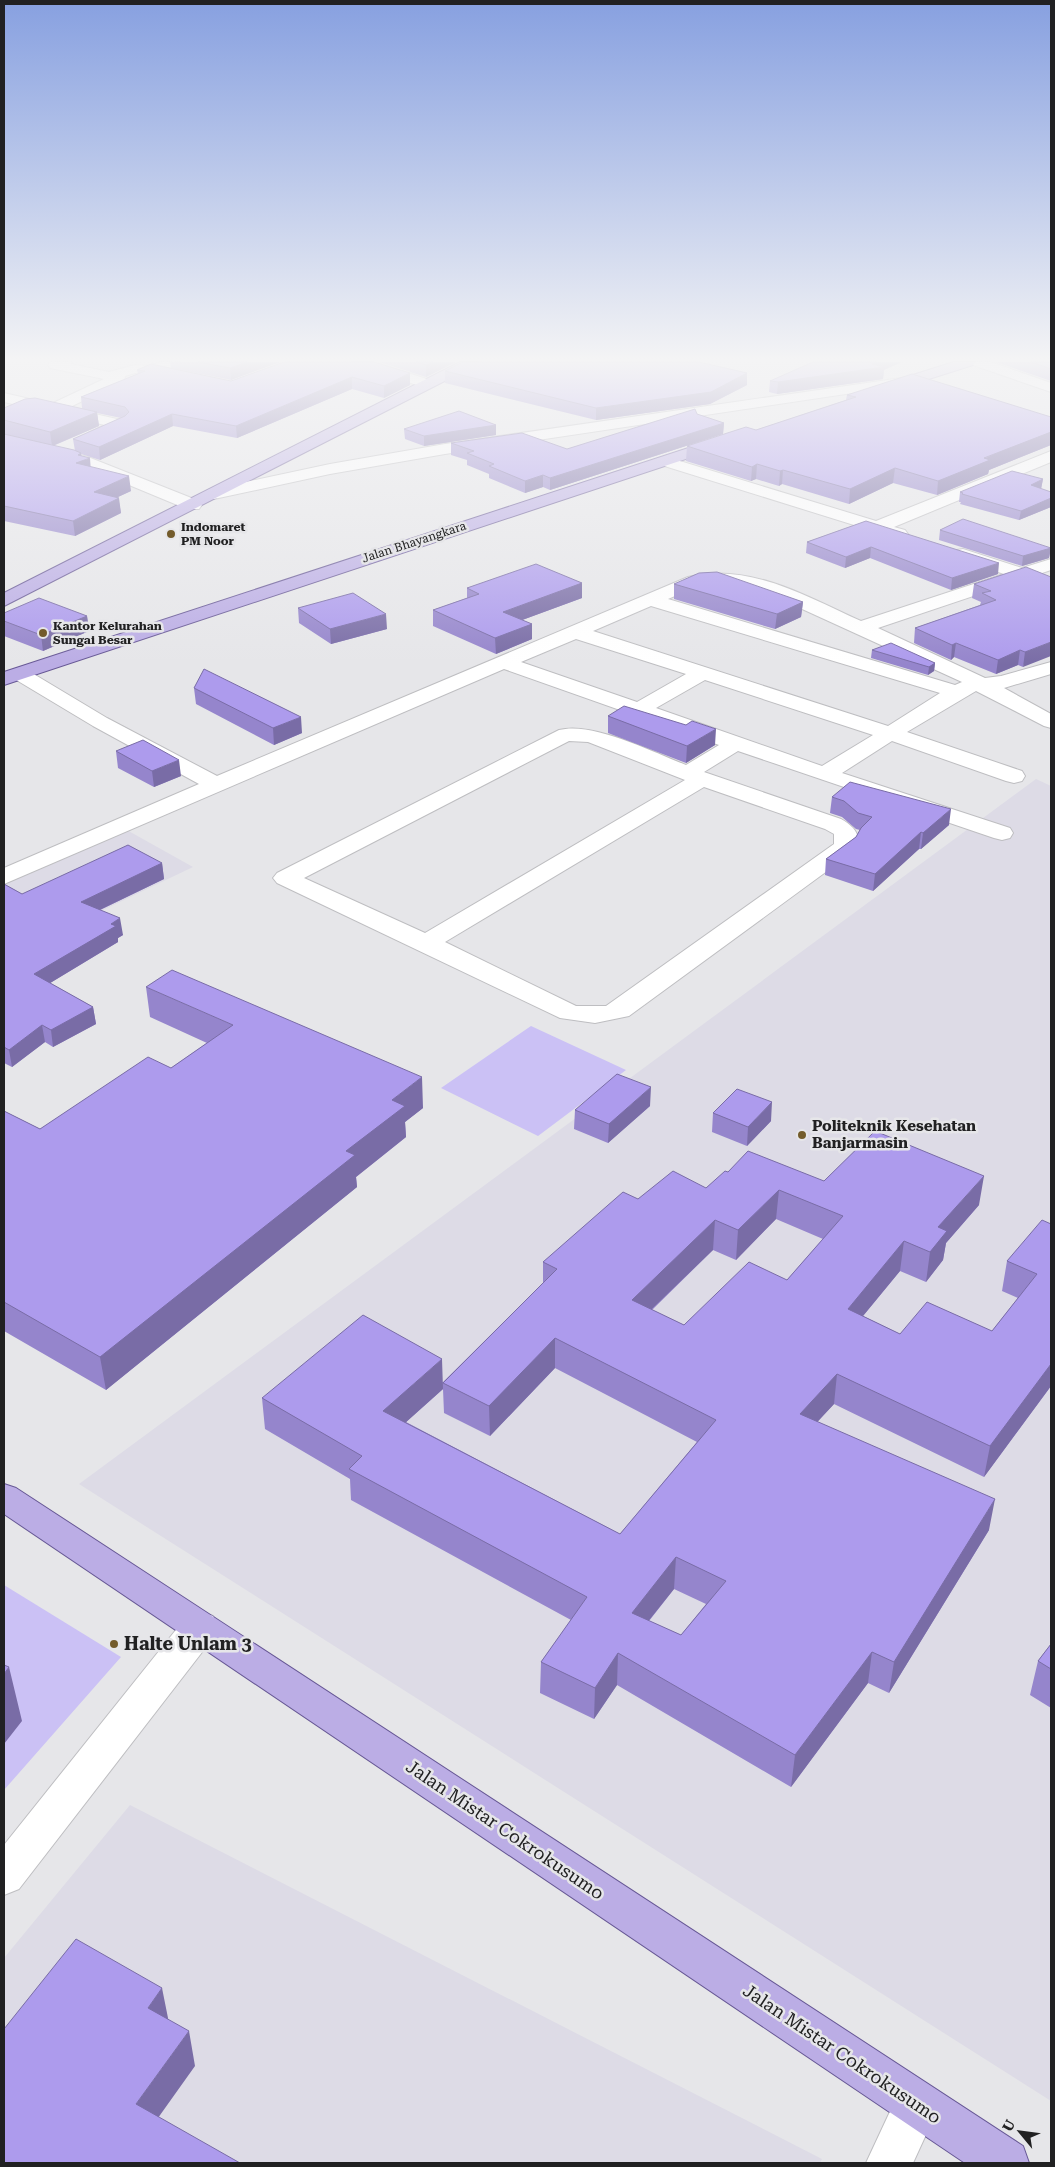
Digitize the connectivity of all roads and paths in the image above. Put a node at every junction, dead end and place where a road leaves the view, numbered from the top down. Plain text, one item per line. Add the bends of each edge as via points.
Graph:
1 (90, 463) edge
2 (272, 463) edge
3 (357, 463) edge
4 (655, 463) edge
5 (674, 463) edge
6 (1034, 463) edge
7 (268, 465) junction
8 (290, 476) junction
9 (214, 494) junction
10 (193, 505) junction
11 (878, 527) junction
12 (915, 539) edge
13 (951, 550) edge
14 (1051, 564) edge
15 (1024, 574) junction
16 (4, 600) edge
17 (650, 600) junction
18 (863, 628) junction
19 (575, 632) junction
20 (503, 662) junction
21 (1051, 668) edge
22 (702, 674) junction
23 (9, 676) edge
24 (983, 685) junction
25 (957, 692) junction
26 (638, 710) junction
27 (1051, 722) edge
28 (894, 733) junction
29 (737, 743) junction
30 (824, 774) junction
31 (695, 776) junction
32 (1014, 776) dead end
33 (216, 784) junction
34 (1002, 833) dead end
35 (4, 877) edge
36 (426, 943) junction
37 (4, 1497) edge
38 (200, 1627) junction
39 (4, 1876) edge
40 (917, 2104) junction
41 (889, 2163) edge
42 (1006, 2163) edge

1 - 10 street
2 - 7 main road
3 - 8 street
4 - 23 main road, Jalan Bhayangkara
5 - 11 street
6 - 11 street
7 - 8 street via 270,471
7 - 9 main road
8 - 9 street
9 - 10 main road
10 - 16 main road
11 - 12 street
13 - 15 street
14 - 15 street
15 - 18 street
17 - 18 street via 696,581 736,579 796,598
17 - 19 street
17 - 25 street
18 - 24 street
19 - 20 street
19 - 22 street
20 - 26 street
20 - 33 street
21 - 24 street
22 - 26 street
22 - 28 street
23 - 33 street
24 - 25 street via 972,685
24 - 27 street
25 - 28 street
26 - 29 street
28 - 30 street
28 - 32 street
29 - 30 street
29 - 31 street
30 - 34 street
31 - 36 street
31 - 36 street via 591,736 566,734 285,878
31 - 36 street via 833,824 845,831 846,846 620,1010 608,1014 594,1016 569,1012
33 - 35 street
37 - 38 main road, Jalan Mistar Cokrokusumo
38 - 39 street
38 - 40 main road, Jalan Mistar Cokrokusumo
40 - 41 street
40 - 42 main road, Jalan Mistar Cokrokusumo

